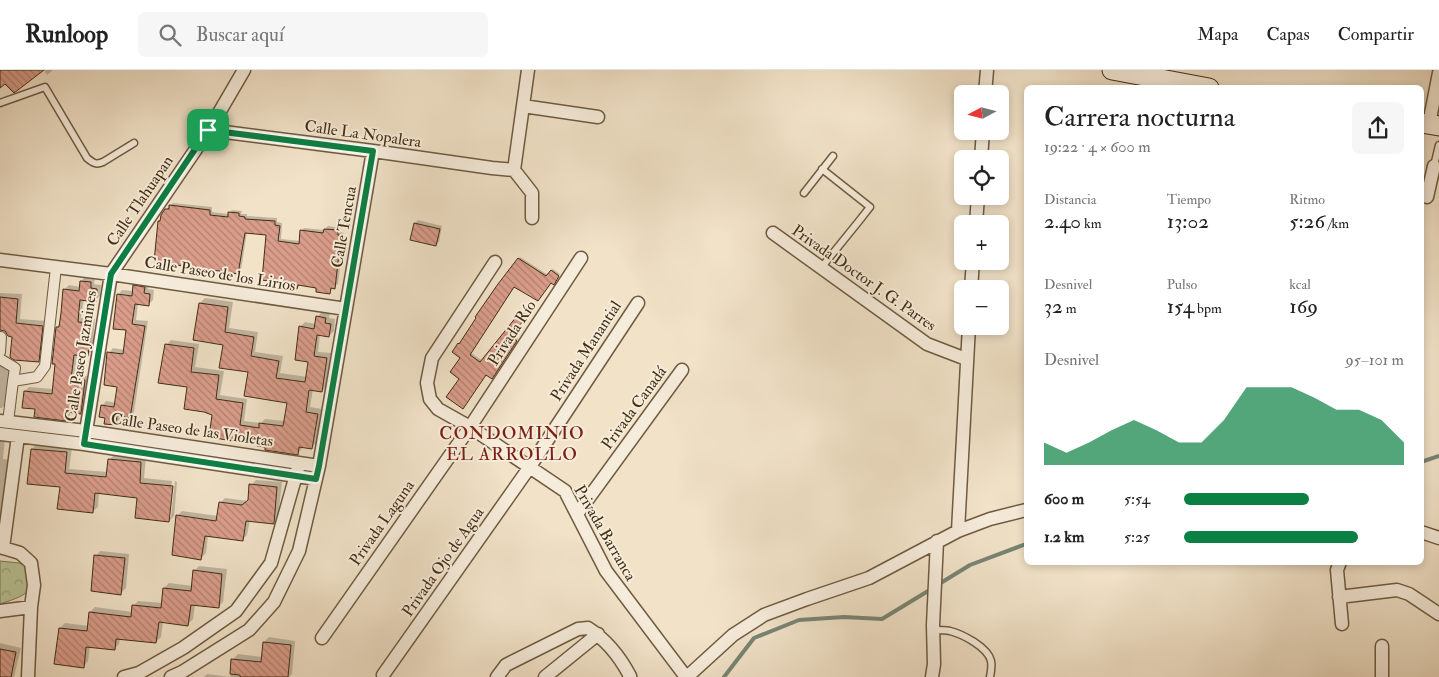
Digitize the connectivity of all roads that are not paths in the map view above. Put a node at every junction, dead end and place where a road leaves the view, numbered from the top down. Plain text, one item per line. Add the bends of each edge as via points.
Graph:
1 (244, 70) edge
2 (528, 70) edge
3 (987, 70) edge
4 (1112, 70) edge
5 (1439, 74) edge
6 (986, 85) edge
7 (1193, 85) edge
8 (0, 103) edge
9 (522, 106) junction
10 (598, 117) dead end
11 (1430, 124) edge
12 (208, 130) junction
13 (134, 143) dead end
14 (1439, 145) edge
15 (373, 151) junction
16 (833, 156) dead end
17 (1434, 166) joint
18 (514, 170) junction
19 (822, 170) junction
20 (804, 193) dead end
21 (1427, 197) dead end
22 (532, 218) dead end
23 (773, 233) dead end
24 (581, 258) dead end
25 (0, 260) edge
26 (495, 262) dead end
27 (56, 267) junction
28 (821, 268) junction
29 (111, 274) junction
30 (638, 303) dead end
31 (346, 309) junction
32 (967, 335) edge
33 (0, 337) edge
34 (0, 352) edge
35 (0, 359) edge
36 (966, 359) junction
37 (682, 370) dead end
38 (13, 382) junction
39 (4, 421) edge
40 (470, 427) junction
41 (0, 434) edge
42 (18, 436) junction
43 (85, 438) junction
44 (299, 463) junction
45 (319, 466) junction
46 (529, 468) junction
47 (297, 476) junction
48 (316, 479) junction
49 (1024, 510) edge
50 (577, 514) junction
51 (958, 531) junction
52 (1424, 533) edge
53 (1439, 538) edge
54 (936, 541) junction
55 (2, 547) edge
56 (1339, 565) edge
57 (1339, 597) junction
58 (31, 607) junction
59 (0, 611) edge
60 (1439, 614) edge
61 (1342, 624) dead end
62 (933, 627) junction
63 (598, 634) junction
64 (322, 638) dead end
65 (1382, 646) dead end
66 (383, 675) dead end
67 (629, 676) edge
68 (28, 677) edge
69 (124, 677) edge
70 (172, 677) edge
71 (497, 677) edge
72 (546, 677) edge
73 (686, 677) edge
74 (932, 677) edge
75 (990, 677) edge
76 (1382, 677) edge

1 - 12 street, Calle Tlahuapan
2 - 9 street
3 - 6 street
4 - 7 main road
5 - 11 street
8 - 13 lane via 45,87 92,163 103,162
9 - 10 street
9 - 18 street
12 - 15 street, Calle La Nopalera
12 - 29 street, Calle Tlahuapan
14 - 17 lane
15 - 18 street, Calle La Nopalera
15 - 31 street, Calle Tencua
16 - 19 lane
17 - 21 street
18 - 22 street via 532,193
19 - 20 lane
19 - 28 lane via 870,207
23 - 28 street, Privada Doctor J. G. Parres
24 - 40 street, Privada Río
25 - 27 street, Calle Paseo de los Lirios
26 - 40 street, Privada Barranca via 432,358 427,383 430,398 438,409
27 - 29 street, Calle Paseo de los Lirios
27 - 38 street via 45,366 37,377
28 - 36 street, Privada Doctor J. G. Parres via 927,344
29 - 31 street, Calle Paseo de los Lirios
29 - 43 street, Calle Paseo Jazmines
30 - 46 street, Privada Manantial
31 - 45 street, Calle Tencua
32 - 36 street
33 - 34 street
35 - 38 street via 15,368
36 - 51 street
37 - 50 street, Privada Canadá
38 - 39 street
39 - 43 street, Calle Paseo de las Violetas
40 - 46 street, Privada Barranca
40 - 64 street, Privada Laguna
41 - 42 street, Calle Paseo de las Violetas
42 - 43 street, Calle Paseo de las Violetas
42 - 55 street
43 - 44 street, Calle Paseo de las Violetas
43 - 47 street, Calle Paseo de las Violetas
44 - 45 street, Calle Paseo de las Violetas
44 - 47 street
45 - 48 street, Calle Tencua
46 - 50 street, Privada Barranca via 564,491
46 - 66 street, Privada Ojo de Agua
47 - 48 street, Calle Paseo de las Violetas
47 - 69 street via 271,563 236,611 183,648 138,673
48 - 70 street, Calle Tencua via 299,551 274,602 249,630
49 - 51 street
50 - 73 street, Privada Barranca via 606,571
51 - 54 street
52 - 53 street
54 - 62 street
54 - 73 street via 869,578 764,616 733,635
55 - 58 street via 20,553 31,563 34,585
56 - 57 street
57 - 60 street via 1397,590
57 - 61 street
58 - 59 street
58 - 68 street
62 - 74 street
62 - 75 lane via 950,631 984,648 991,660
63 - 67 street via 624,664
63 - 71 street via 588,628 578,629 506,665
63 - 72 street
65 - 76 street

